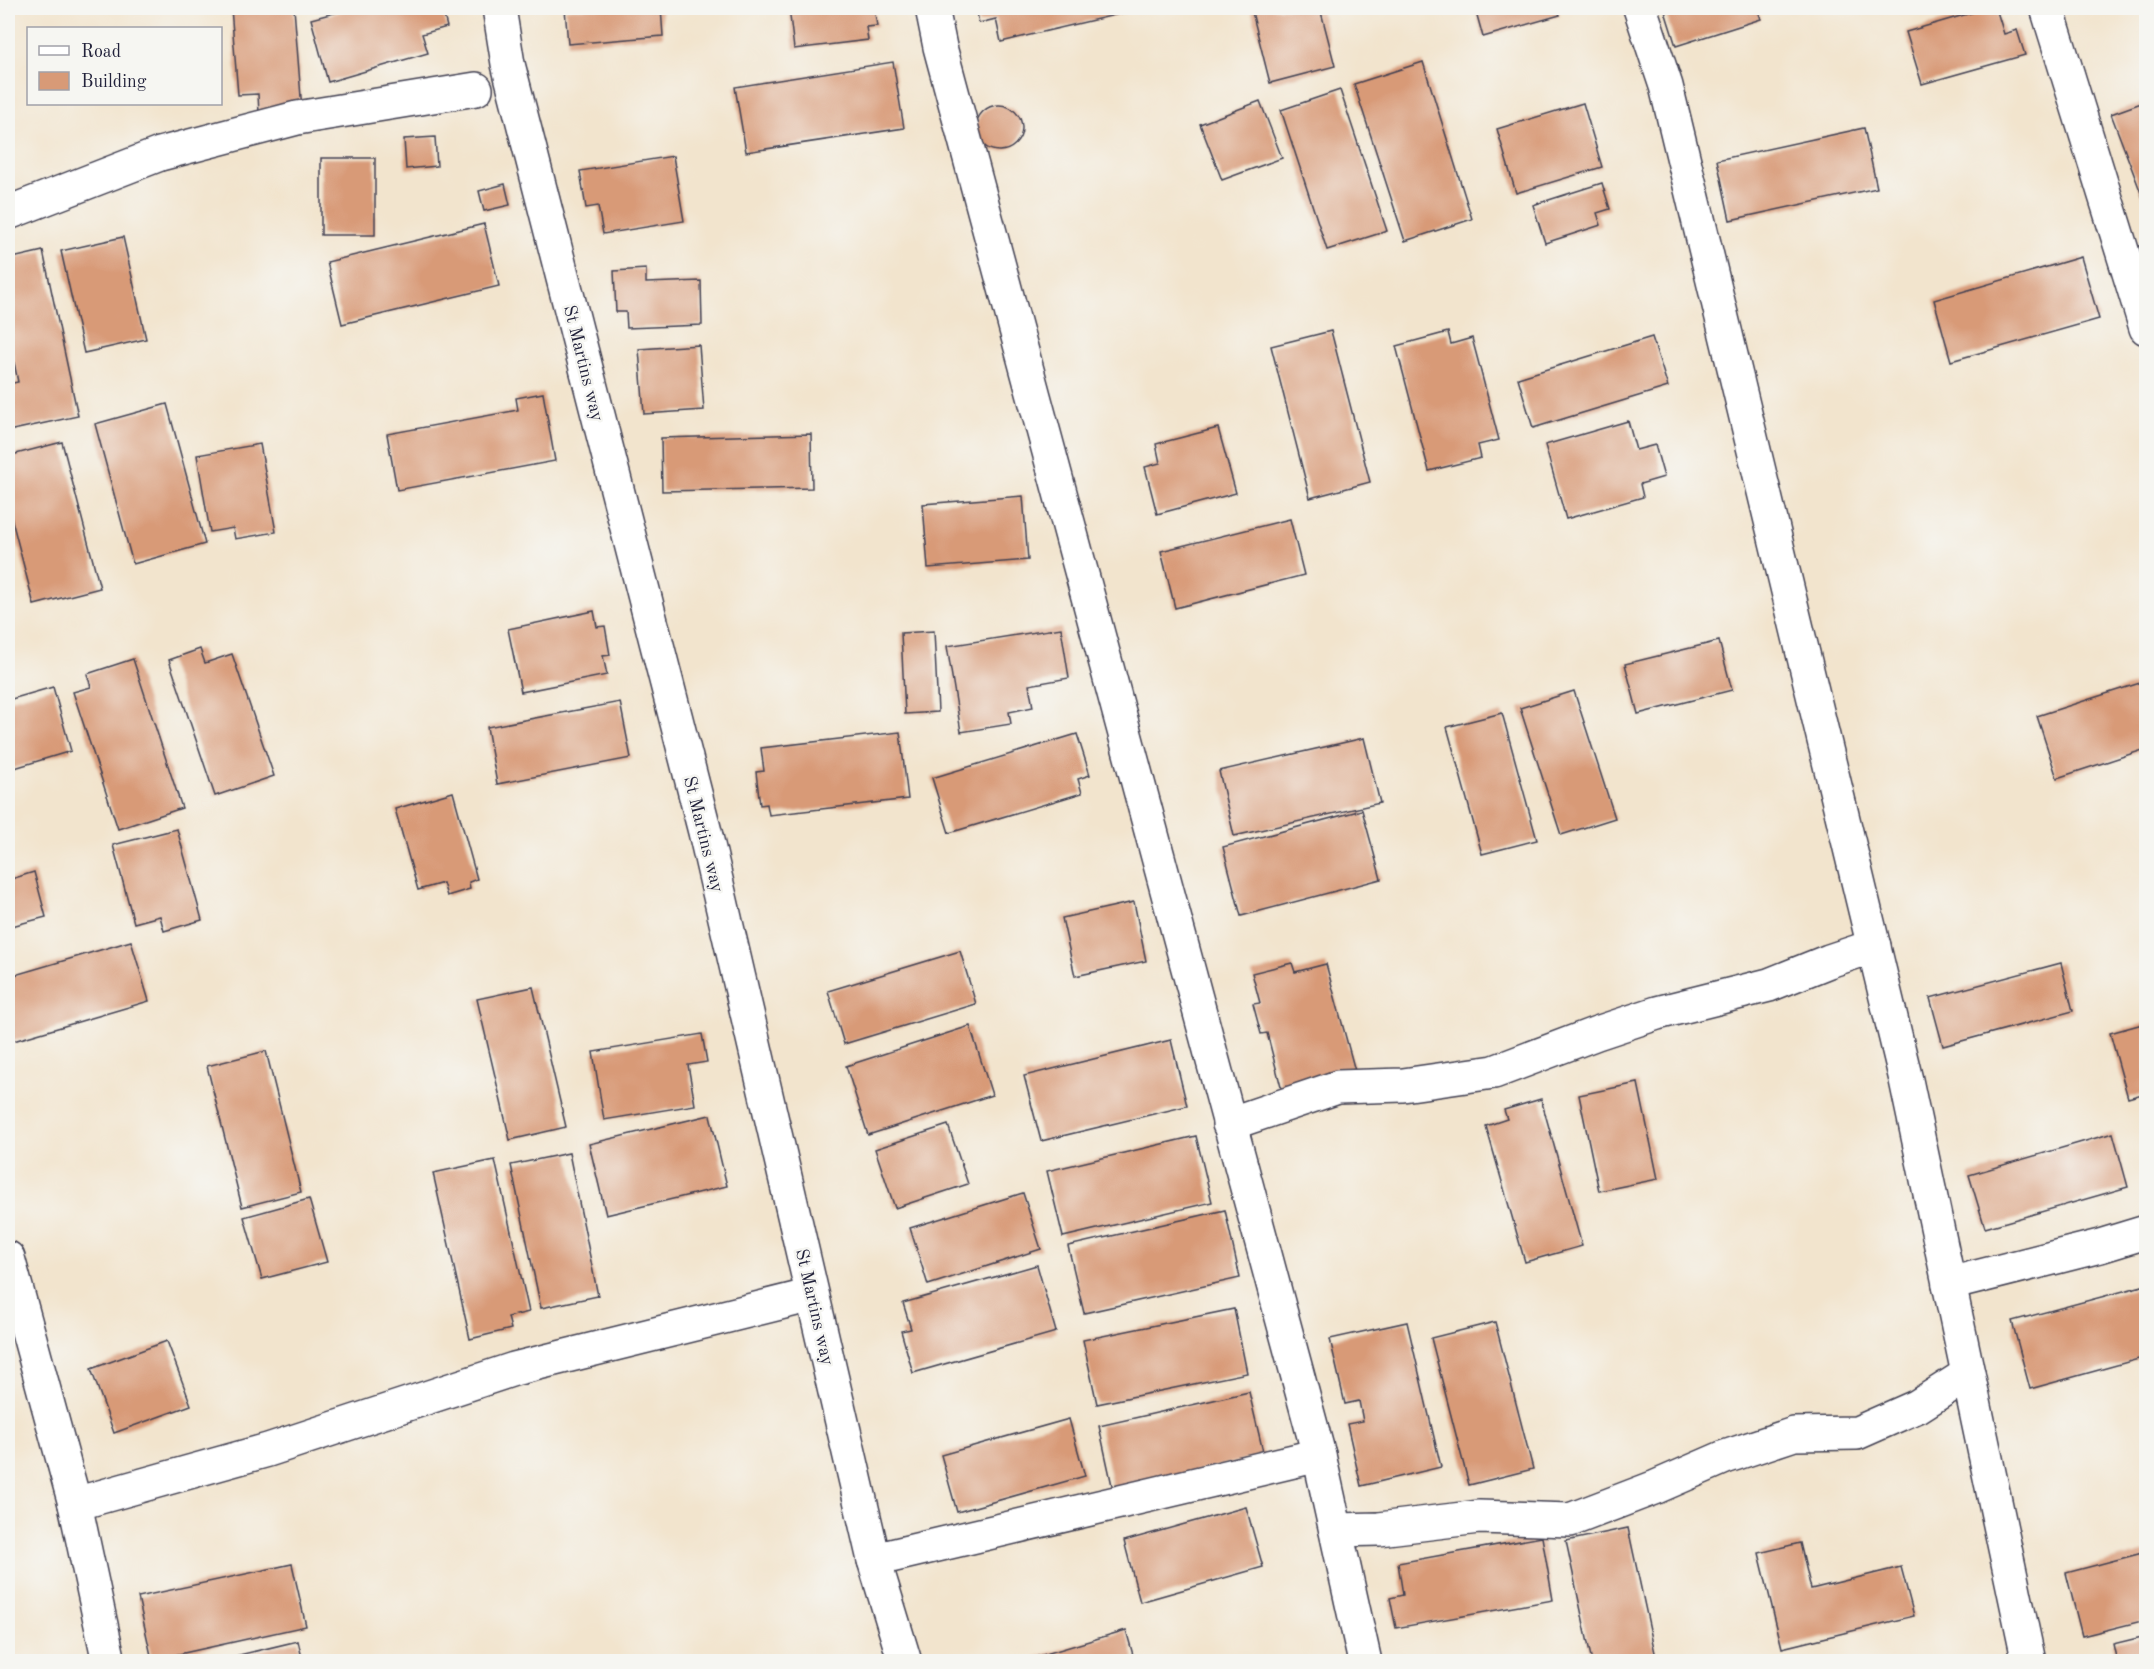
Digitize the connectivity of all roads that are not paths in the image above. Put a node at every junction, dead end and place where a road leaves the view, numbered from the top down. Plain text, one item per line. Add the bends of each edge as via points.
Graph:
1 (499, 8) edge
2 (932, 8) edge
3 (1640, 8) edge
4 (2047, 8) edge
5 (476, 89) dead end
6 (8, 213) edge
7 (2146, 328) edge
8 (1874, 946) junction
9 (1229, 1124) junction
10 (2146, 1232) edge
11 (8, 1258) edge
12 (1950, 1284) junction
13 (812, 1295) junction
14 (1968, 1374) junction
15 (1318, 1455) junction
16 (75, 1504) junction
17 (1336, 1530) junction
18 (874, 1560) junction
19 (109, 1662) edge
20 (905, 1662) edge
21 (1365, 1662) edge
22 (2030, 1662) edge

1 - 13 street, St Martins way via 508,64 705,832
2 - 9 street
3 - 8 street via 1666,86
4 - 7 street
5 - 6 street via 286,121 160,154
8 - 9 street via 1769,985 1597,1033 1494,1072 1403,1085 1338,1087
8 - 12 street
9 - 15 street
10 - 12 street
11 - 16 street
12 - 14 street
13 - 16 street via 514,1369 268,1450
13 - 18 street, St Martins way
14 - 17 street via 1918,1406 1857,1433 1794,1434 1725,1457 1570,1520 1479,1517
14 - 22 street
15 - 17 street
15 - 18 street
16 - 19 street
17 - 21 street
18 - 20 street, St Martins way

